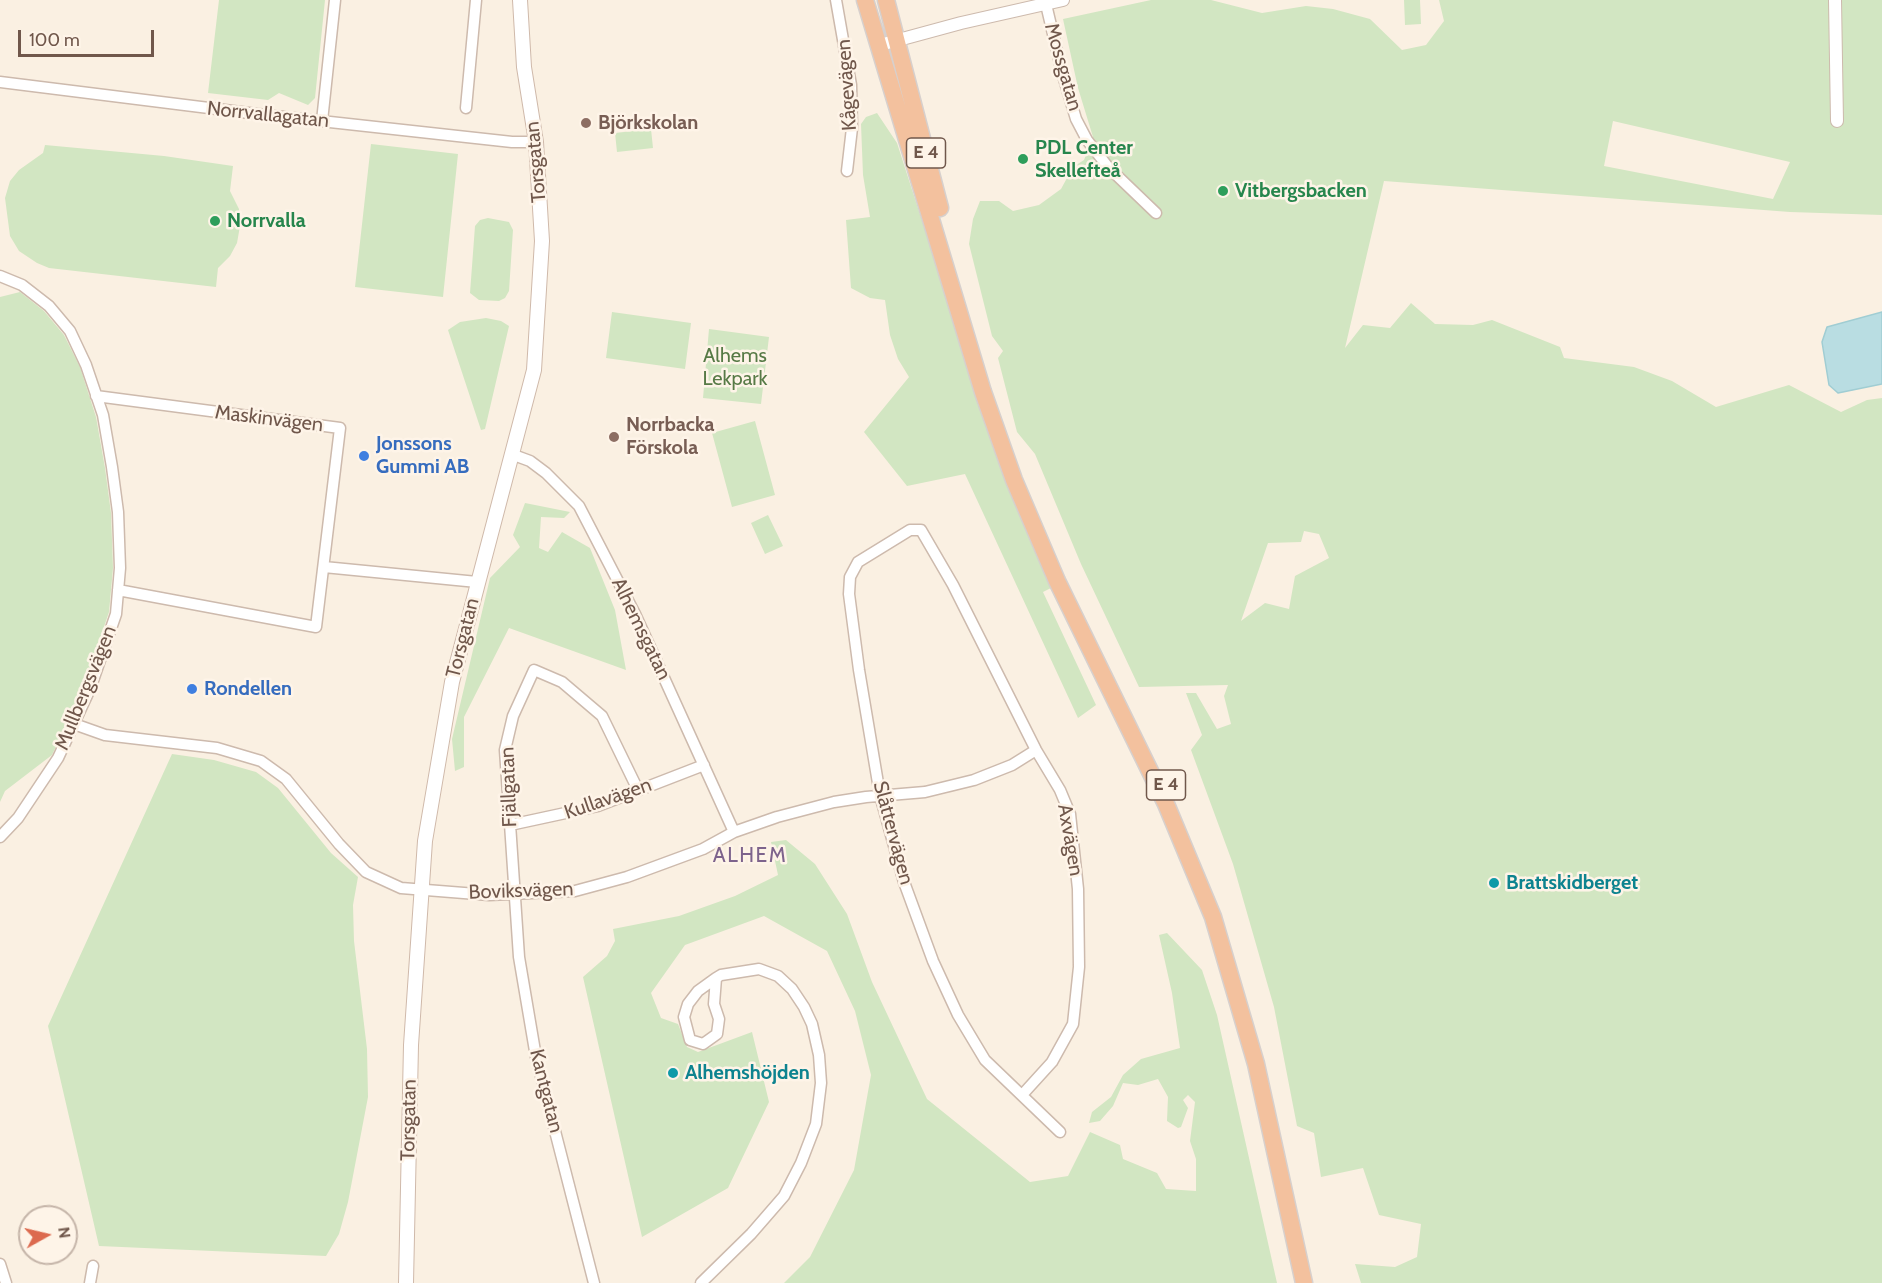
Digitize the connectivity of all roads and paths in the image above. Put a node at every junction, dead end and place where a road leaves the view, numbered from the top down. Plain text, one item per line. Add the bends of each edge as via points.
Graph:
1 (335, 0) edge
2 (476, 0) edge
3 (520, 0) edge
4 (837, 0) edge
5 (865, 0) edge
6 (886, 0) edge
7 (1063, 0) edge
8 (1835, 0) edge
9 (1045, 2) edge
10 (897, 40) junction
11 (880, 45) junction
12 (0, 82) edge
13 (466, 108) dead end
14 (322, 121) junction
15 (1837, 121) dead end
16 (536, 142) junction
17 (847, 171) dead end
18 (1156, 213) dead end
19 (0, 276) edge
20 (96, 396) junction
21 (511, 454) junction
22 (921, 530) joint
23 (324, 567) junction
24 (477, 582) junction
25 (118, 590) junction
26 (74, 724) junction
27 (1036, 750) junction
28 (704, 765) junction
29 (638, 790) junction
30 (880, 795) junction
31 (510, 825) junction
32 (734, 832) junction
33 (0, 837) edge
34 (422, 890) junction
35 (513, 895) junction
36 (716, 978) junction
37 (1022, 1095) junction
38 (1060, 1132) dead end
39 (0, 1264) edge
40 (93, 1266) dead end
41 (6, 1283) edge
42 (90, 1283) edge
43 (406, 1283) edge
44 (594, 1283) edge
45 (701, 1283) edge
46 (1304, 1283) edge
47 (1314, 1283) edge

1 - 14 street
2 - 13 street
3 - 16 main road, Torsgatan via 524,67
4 - 17 street, Kågevägen via 851,85
5 - 11 highway, E 4
6 - 10 highway, E 4
7 - 9 street
8 - 15 street
9 - 10 street
9 - 18 street, Mossgatan via 1076,118 1087,140 1108,167
10 - 11 street
10 - 47 highway, E 4 via 967,306 1012,453 1049,544 1175,803 1236,958 1269,1080
11 - 46 highway, E 4 via 977,372 1026,512 1166,804 1216,927 1256,1064
12 - 14 street, Norrvallagatan
14 - 16 street, Norrvallagatan
16 - 21 main road, Torsgatan via 542,241 534,370
19 - 20 street, Mullbergsvägen via 22,285 56,314 82,356
20 - 23 street, Maskinvägen via 340,428
20 - 25 street, Mullbergsvägen via 103,415 118,512
21 - 24 main road, Torsgatan
21 - 28 street, Alhemsgatan via 546,473 579,506 635,614
22 - 27 street, Axvägen via 971,619
22 - 30 street, Slåttervägen via 910,530 873,551 858,562 850,577 849,594
23 - 24 street
23 - 25 street, Maskinvägen via 316,627
24 - 34 main road, Torsgatan via 452,682 425,841
25 - 26 street, Mullbergsvägen via 116,614
26 - 33 street, Mullbergsvägen via 58,759 18,818
26 - 34 street, Boviksvägen via 105,735 217,748 261,761 286,779 366,872 401,888
27 - 30 street, Boviksvägen via 1012,765 974,780 926,792
27 - 37 street, Axvägen via 1070,814 1078,889 1079,967 1073,1024 1065,1043
28 - 29 street, Kullavägen
28 - 32 street, Alhemsgatan
29 - 31 street, Kullavägen via 598,806
29 - 31 street, Fjällgatan via 602,716 562,682 534,670 507,735
30 - 32 street, Boviksvägen via 803,810
30 - 37 street, Slåttervägen via 904,882 958,1015 985,1060
31 - 35 street, Fjällgatan
32 - 35 street, Boviksvägen via 703,849 627,877 575,891
34 - 35 street, Boviksvägen
34 - 43 main road, Torsgatan via 411,1045
35 - 44 street, Kantgatan via 536,1057
36 - 36 street via 698,991 684,1017 690,1040 703,1044 717,1034
36 - 45 street via 759,969 778,976 792,989 812,1024 821,1083 816,1124 784,1196
37 - 38 street, Slåttervägen
39 - 41 street
40 - 42 street

